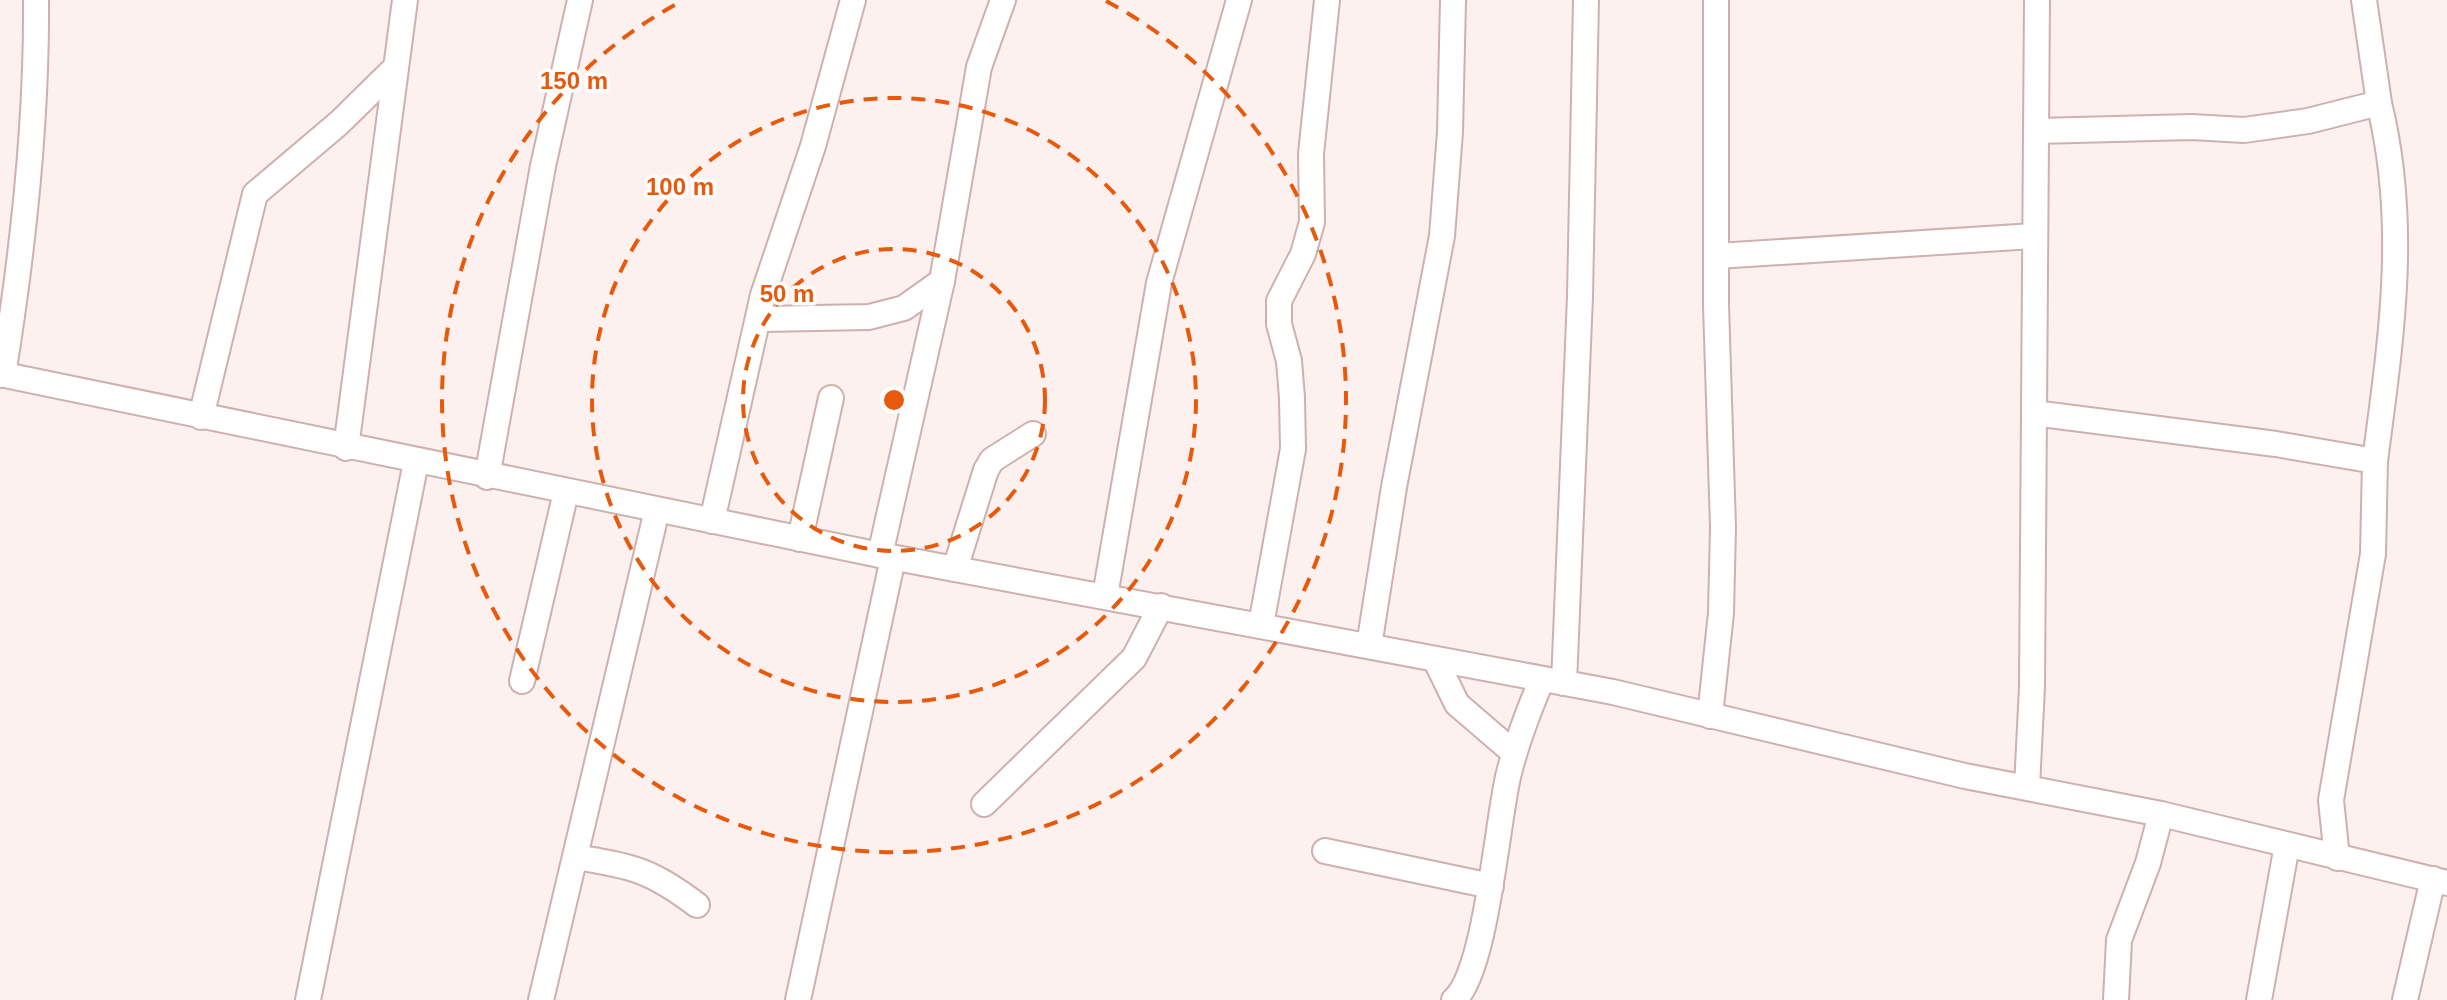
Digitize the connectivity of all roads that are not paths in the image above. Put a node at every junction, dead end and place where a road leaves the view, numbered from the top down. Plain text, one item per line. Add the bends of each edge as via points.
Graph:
1 (36, 0) edge
2 (405, 0) edge
3 (580, 0) edge
4 (853, 0) edge
5 (1003, 0) edge
6 (1239, 0) edge
7 (1327, 0) edge
8 (1453, 0) edge
9 (1586, 0) edge
10 (1716, 0) edge
11 (2037, 0) edge
12 (2364, 0) edge
13 (395, 68) junction
14 (2379, 103) junction
15 (2037, 131) junction
16 (2034, 236) junction
17 (1717, 256) junction
18 (942, 281) junction
19 (758, 319) junction
20 (2, 375) edge
21 (831, 398) dead end
22 (2034, 413) junction
23 (201, 417) junction
24 (1033, 434) dead end
25 (346, 448) junction
26 (2375, 461) junction
27 (416, 462) junction
28 (487, 477) junction
29 (566, 492) junction
30 (657, 510) junction
31 (712, 521) junction
32 (800, 539) junction
33 (886, 556) junction
34 (955, 569) junction
35 (1105, 596) junction
36 (1161, 606) junction
37 (1261, 625) junction
38 (1369, 646) junction
39 (1435, 659) junction
40 (522, 681) dead end
41 (1553, 681) junction
42 (1710, 716) junction
43 (1514, 753) junction
44 (2027, 787) junction
45 (984, 804) dead end
46 (2161, 814) junction
47 (2287, 845) junction
48 (1325, 851) dead end
49 (575, 857) junction
50 (2337, 858) junction
51 (2440, 881) edge
52 (1491, 886) junction
53 (697, 905) dead end
54 (1459, 998) edge
55 (308, 1000) edge
56 (541, 1000) edge
57 (798, 1000) edge
58 (2116, 1000) edge
59 (2259, 1000) edge
60 (2405, 1000) edge

1 - 20 street via 22,241
2 - 13 street
3 - 28 street via 543,166
4 - 19 street
5 - 18 street via 979,67
6 - 35 street via 1159,283
7 - 37 street via 1311,154 1312,222 1303,254 1279,301 1289,361 1293,449
8 - 38 street via 1442,236
9 - 41 street via 1574,480
10 - 17 street
11 - 15 street
12 - 14 street
13 - 23 street via 255,194
13 - 25 street
14 - 15 street via 2244,130
14 - 26 street via 2392,156 2397,237 2393,323
15 - 16 street
16 - 17 street
16 - 22 street
17 - 42 street via 1723,527
18 - 19 street via 904,308 869,317
18 - 33 street
19 - 31 street
20 - 23 street
21 - 32 street
22 - 26 street
22 - 44 street
23 - 25 street
24 - 34 street via 992,460 986,470
25 - 27 street
26 - 50 street via 2373,554 2331,800
27 - 28 street
27 - 55 street
28 - 29 street
29 - 30 street
29 - 40 street
30 - 31 street
30 - 49 street
31 - 32 street
32 - 33 street
33 - 34 street
33 - 57 street
34 - 35 street
35 - 36 street
36 - 37 street
36 - 45 street via 1134,658
37 - 38 street
38 - 39 street
39 - 41 street
39 - 43 street via 1457,704
41 - 42 street
41 - 43 street
42 - 44 street
43 - 52 street
44 - 46 street
46 - 47 street
46 - 58 street via 2119,940
47 - 50 street
47 - 59 street
48 - 52 street
49 - 53 street via 652,873
49 - 56 street
50 - 51 street
51 - 60 street
52 - 54 street via 1470,977

